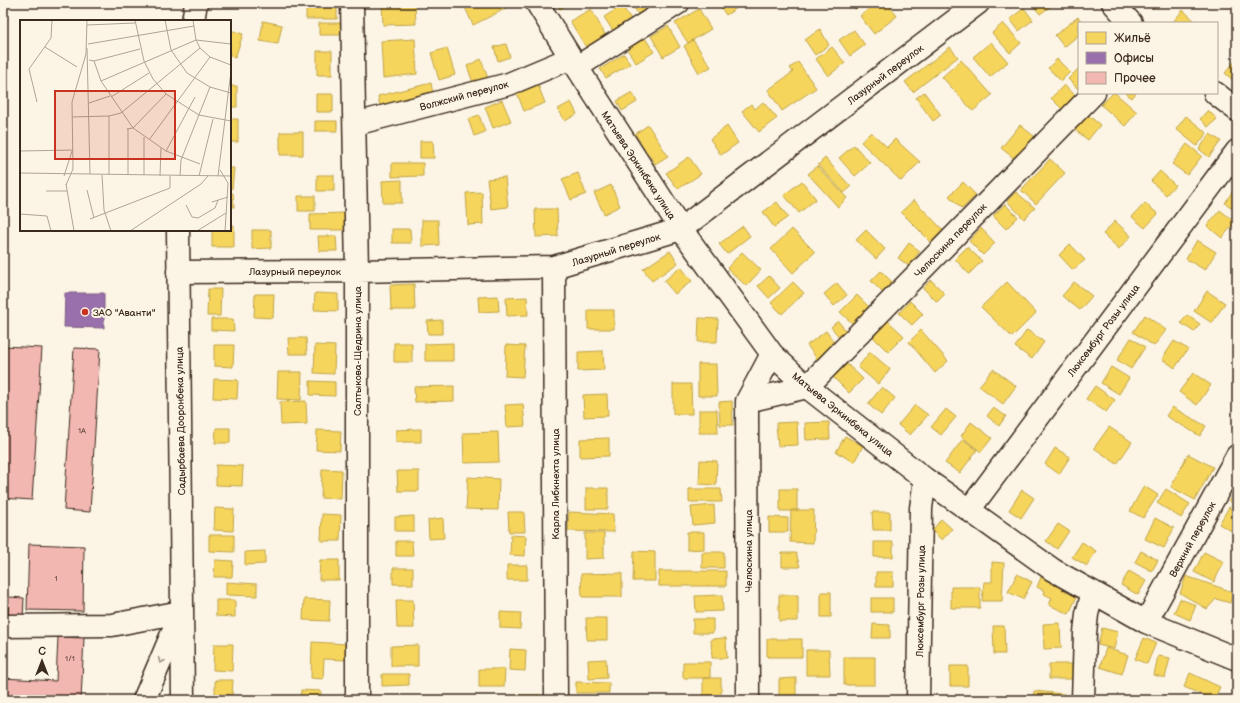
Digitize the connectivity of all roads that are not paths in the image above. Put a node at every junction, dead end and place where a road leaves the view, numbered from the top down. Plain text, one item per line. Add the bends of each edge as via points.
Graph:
1 (196, 3) edge
2 (352, 3) edge
3 (537, 3) edge
4 (678, 3) edge
5 (978, 3) edge
6 (1113, 3) edge
7 (193, 20) edge
8 (1130, 22) edge
9 (574, 63) junction
10 (1093, 94) edge
11 (1216, 94) edge
12 (1237, 110) edge
13 (355, 124) junction
14 (1237, 151) edge
15 (681, 230) junction
16 (178, 231) edge
17 (554, 267) junction
18 (357, 271) junction
19 (178, 272) junction
20 (772, 354) junction
21 (807, 387) junction
22 (747, 402) junction
23 (1237, 456) edge
24 (925, 479) junction
25 (969, 510) junction
26 (1093, 592) junction
27 (182, 612) junction
28 (1146, 622) junction
29 (3, 626) edge
30 (1237, 659) edge
31 (144, 700) edge
32 (183, 700) edge
33 (357, 700) edge
34 (556, 700) edge
35 (748, 700) edge
36 (918, 700) edge
37 (1083, 700) edge

1 - 7 street
2 - 13 street, Салтыкова-Щедрина улица
3 - 9 street, Матыева Эркинбека улица
4 - 9 street, Волжский переулок
5 - 15 street, Лазурный переулок
6 - 8 street
9 - 13 street, Волжский переулок via 509,84
9 - 15 street, Матыева Эркинбека улица
10 - 21 street, Челюскина переулок
11 - 12 street
13 - 18 street, Салтыкова-Щедрина улица
14 - 25 street, Люксембург Розы улица
15 - 17 street, Лазурный переулок
15 - 20 street, Матыева Эркинбека улица
16 - 19 street, Садырбаева Дооронбека улица
17 - 18 street, Лазурный переулок
17 - 34 street, Карла Либкнехта улица
18 - 19 street, Лазурный переулок
18 - 33 street, Салтыкова-Щедрина улица
19 - 27 street, Садырбаева Дооронбека улица
20 - 21 street, Матыева Эркинбека улица
20 - 22 street, Челюскина улица
21 - 22 street
21 - 24 street, Матыева Эркинбека улица
22 - 35 street, Челюскина улица
23 - 28 street, Верхний переулок
24 - 25 street, Матыева Эркинбека улица
24 - 36 street, Люксембург Розы улица via 921,508
25 - 26 street, Матыева Эркинбека улица via 1053,570
26 - 28 street, Матыева Эркинбека улица
26 - 37 street via 1085,633
27 - 29 street via 112,625
27 -> 31 street, Садырбаева Дооронбека улица
27 - 32 street, Садырбаева Дооронбека улица
28 - 30 street, Матыева Эркинбека улица

